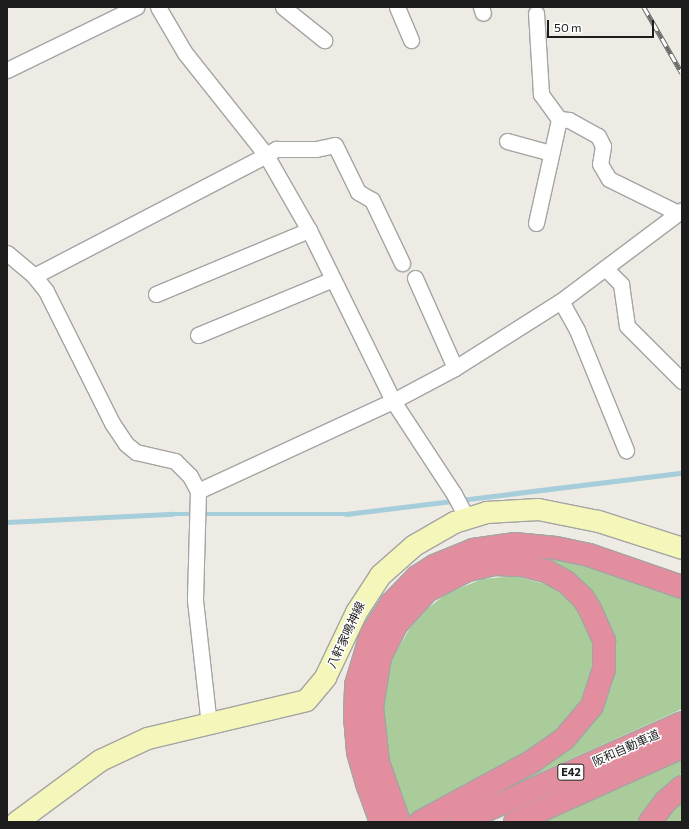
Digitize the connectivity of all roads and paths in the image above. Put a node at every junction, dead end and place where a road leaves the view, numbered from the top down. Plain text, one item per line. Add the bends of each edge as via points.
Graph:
1 (136, 7) edge
2 (158, 7) edge
3 (283, 7) edge
4 (397, 7) edge
5 (536, 13) dead end
6 (324, 40) dead end
7 (411, 40) dead end
8 (7, 70) edge
9 (559, 119) junction
10 (507, 141) dead end
11 (551, 153) junction
12 (266, 155) junction
13 (680, 211) edge
14 (536, 223) dead end
15 (309, 230) junction
16 (7, 254) edge
17 (402, 263) dead end
18 (605, 268) junction
19 (34, 276) junction
20 (415, 278) dead end
21 (333, 279) junction
22 (156, 294) dead end
23 (561, 301) junction
24 (198, 335) dead end
25 (455, 368) junction
26 (682, 381) edge
27 (393, 401) junction
28 (626, 450) dead end
29 (198, 492) junction
30 (460, 506) junction
31 (682, 548) edge
32 (682, 587) edge
33 (682, 723) edge
34 (209, 724) junction
35 (682, 747) edge
36 (682, 787) edge
37 (428, 818) edge
38 (16, 822) edge
39 (381, 822) edge
40 (399, 822) edge
41 (460, 822) edge
42 (516, 822) edge
43 (650, 822) edge

1 - 8 street
2 - 12 street via 185,53
3 - 6 street
4 - 7 street
5 - 9 street via 541,94
9 - 11 street
9 - 13 street via 569,120 598,136 603,146 600,164 609,179
10 - 11 street
11 - 14 street
12 - 15 street
12 - 17 street via 276,149 316,149 336,145 358,192 372,200
12 - 19 street
13 - 18 street
15 - 21 street
15 - 22 street
16 - 19 street
18 - 23 street
18 - 26 street via 621,284 627,326
19 - 29 street via 46,291 112,423 126,444 136,452 175,461 190,476
20 - 25 street
21 - 24 street
21 - 27 street
23 - 25 street
23 - 28 street via 577,330
25 - 27 street
27 - 29 street
27 - 30 street
29 - 34 street via 195,600
30 - 31 main road, 八軒家鳴神線 via 553,511 598,521
30 - 34 main road, 八軒家鳴神線 via 380,575 362,600 334,662 311,696 302,703
32 - 39 highway via 589,555 556,548 514,544 472,550 434,566 417,577 392,603 371,635 356,685 358,751
33 - 41 highway, 阪和自動車道 / E42
34 - 38 main road, 八軒家鳴神線 via 147,738 100,760
35 - 42 highway, 阪和自動車道 / E42
36 - 43 highway via 665,802
37 - 40 highway via 544,754 574,729 597,694 604,669 604,641 601,630 583,598 566,582 546,571 506,564 468,570 440,583 422,596 391,633 376,672 373,726 383,781

